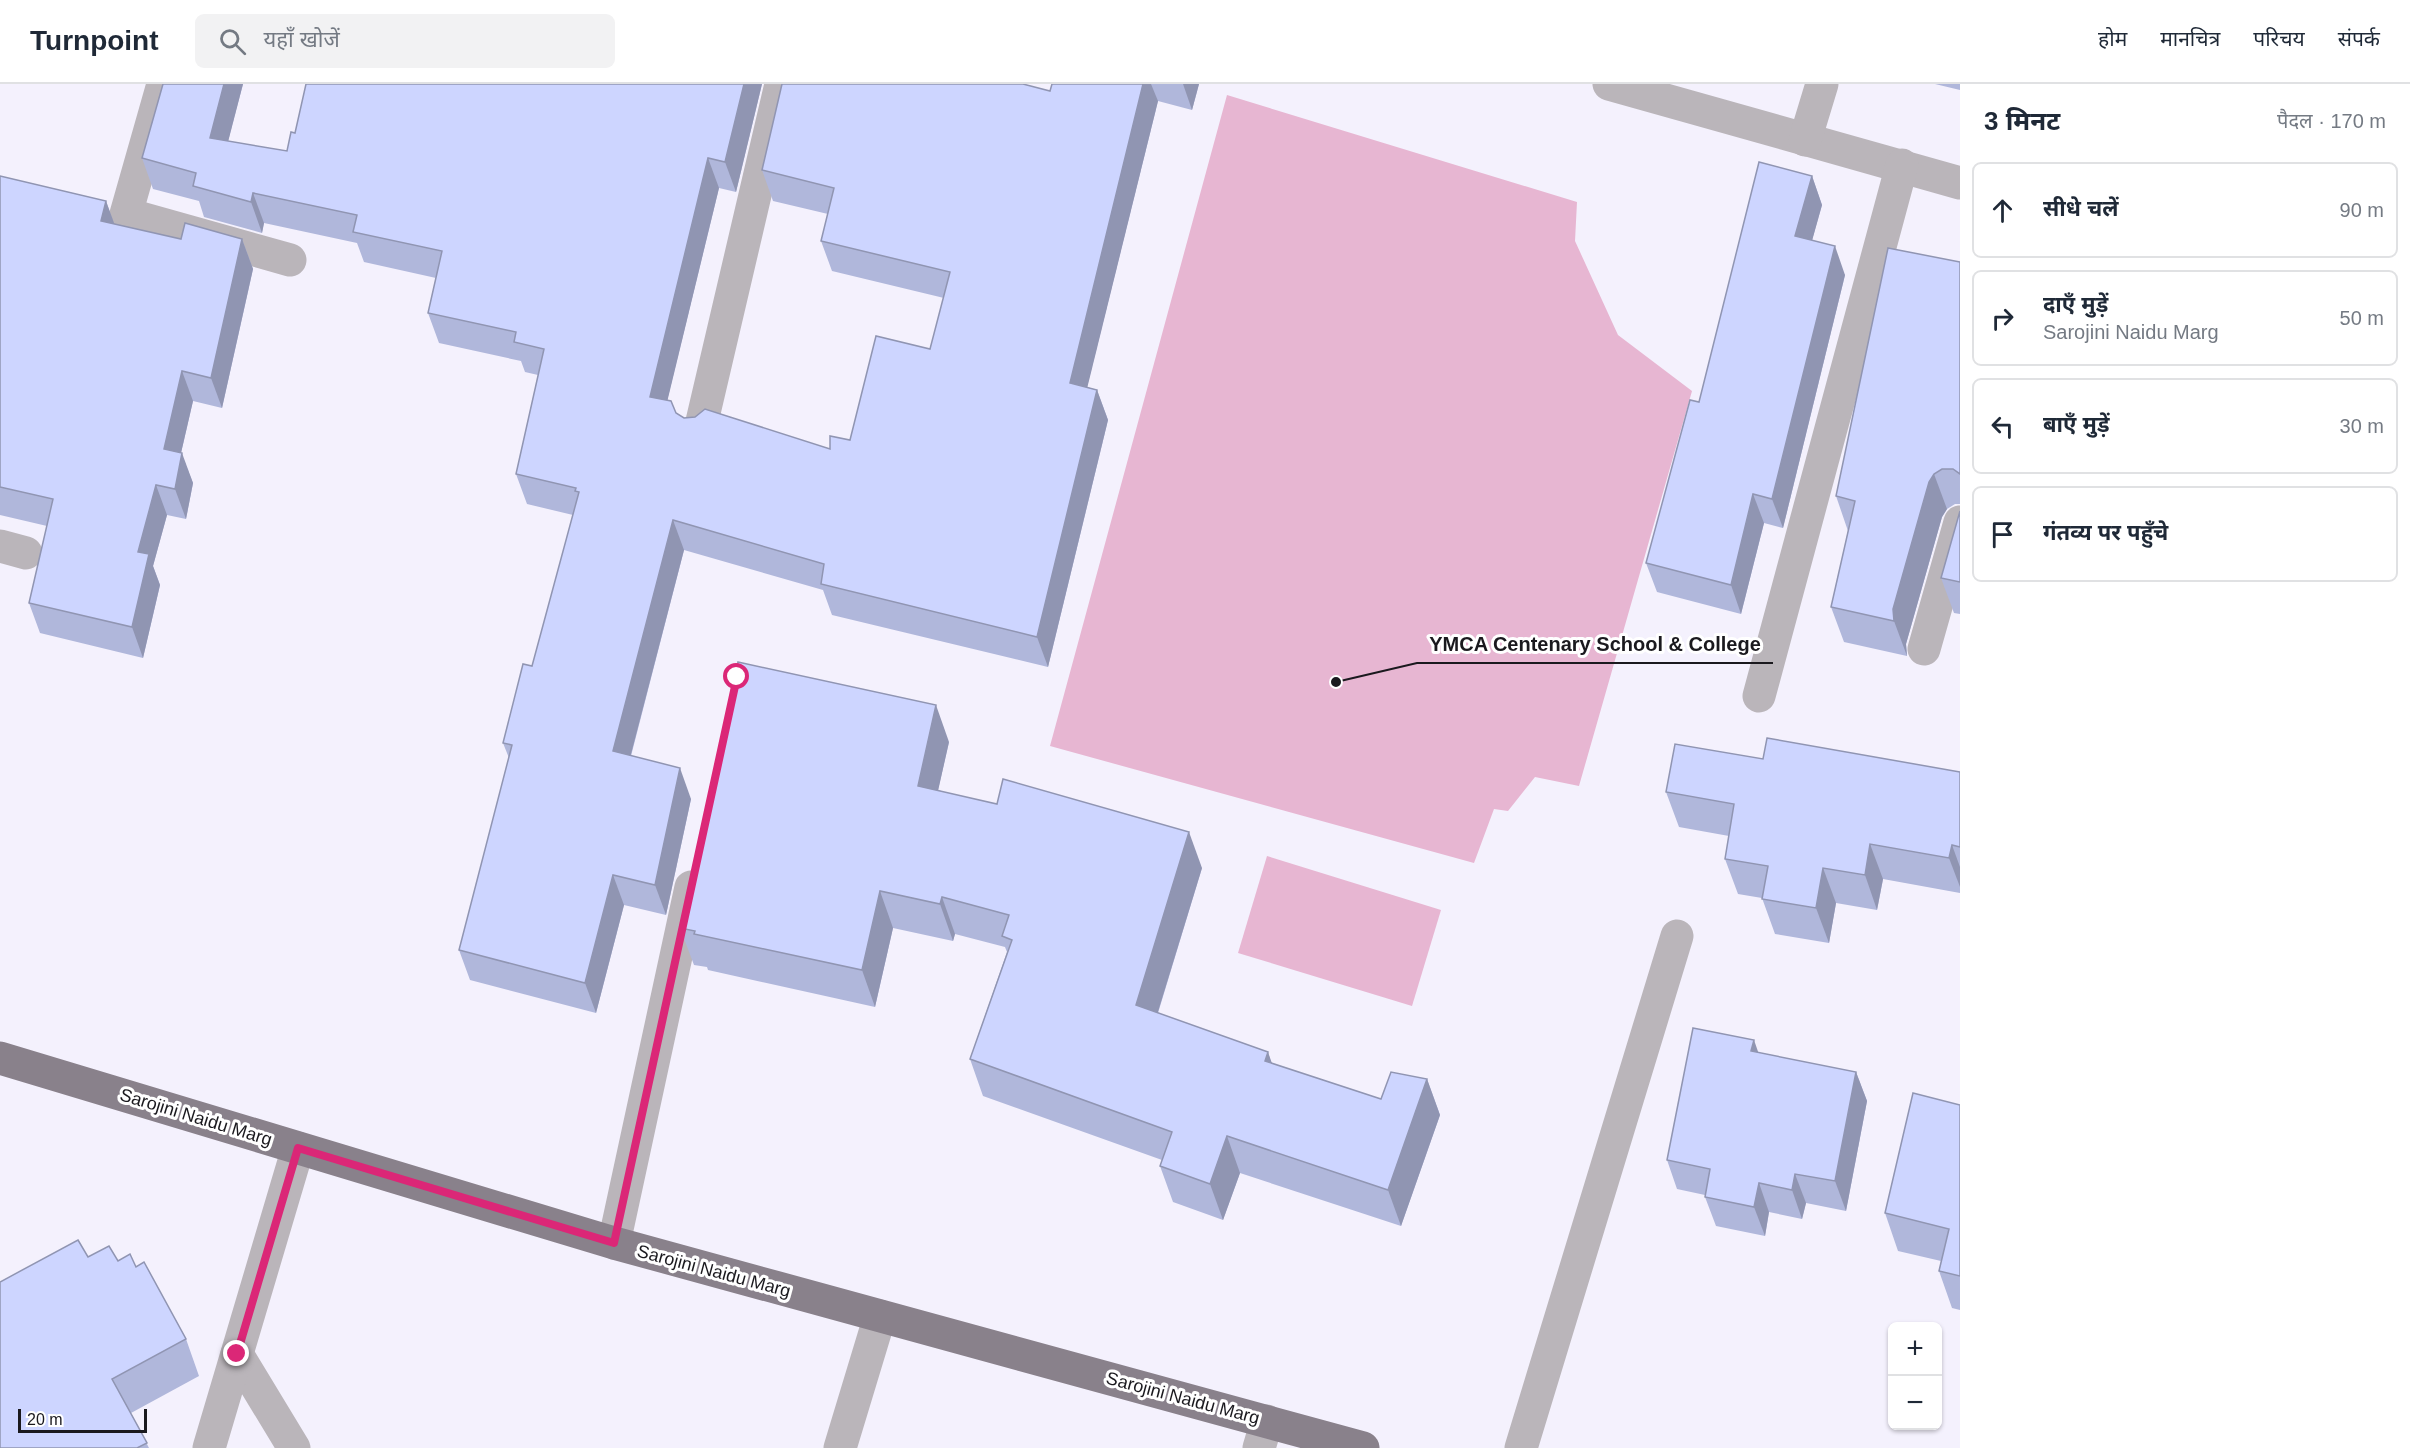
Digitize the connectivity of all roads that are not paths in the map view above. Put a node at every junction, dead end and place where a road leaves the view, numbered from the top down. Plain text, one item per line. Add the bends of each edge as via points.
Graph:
1 (163, 84) edge
2 (781, 84) edge
3 (1609, 84) edge
4 (1822, 84) edge
5 (1805, 140) junction
6 (1902, 165) junction
7 (1960, 183) edge
8 (92, 206) edge
9 (126, 214) junction
10 (290, 260) dead end
11 (700, 430) edge
12 (1960, 522) edge
13 (1924, 649) dead end
14 (1759, 696) dead end
15 (696, 862) edge
16 (1677, 936) dead end
17 (0, 1058) edge
18 (298, 1148) junction
19 (614, 1243) junction
20 (880, 1316) junction
21 (237, 1354) junction
22 (1263, 1435) edge
23 (209, 1448) edge
24 (294, 1448) edge
25 (840, 1448) edge
26 (1363, 1448) edge
27 (1521, 1448) edge

1 - 9 street
2 - 11 street
3 - 5 street
4 - 5 street
5 - 6 street
6 - 7 street
6 - 14 street
8 - 9 street
9 - 10 street
12 - 13 street
15 - 19 street
16 - 27 street
17 - 18 main road, Sarojini Naidu Marg
18 - 19 main road, Sarojini Naidu Marg
18 - 21 street
19 - 20 main road, Sarojini Naidu Marg
20 - 22 main road, Sarojini Naidu Marg
20 - 25 street
21 - 23 street
21 - 24 street
22 - 26 main road, Sarojini Naidu Marg

